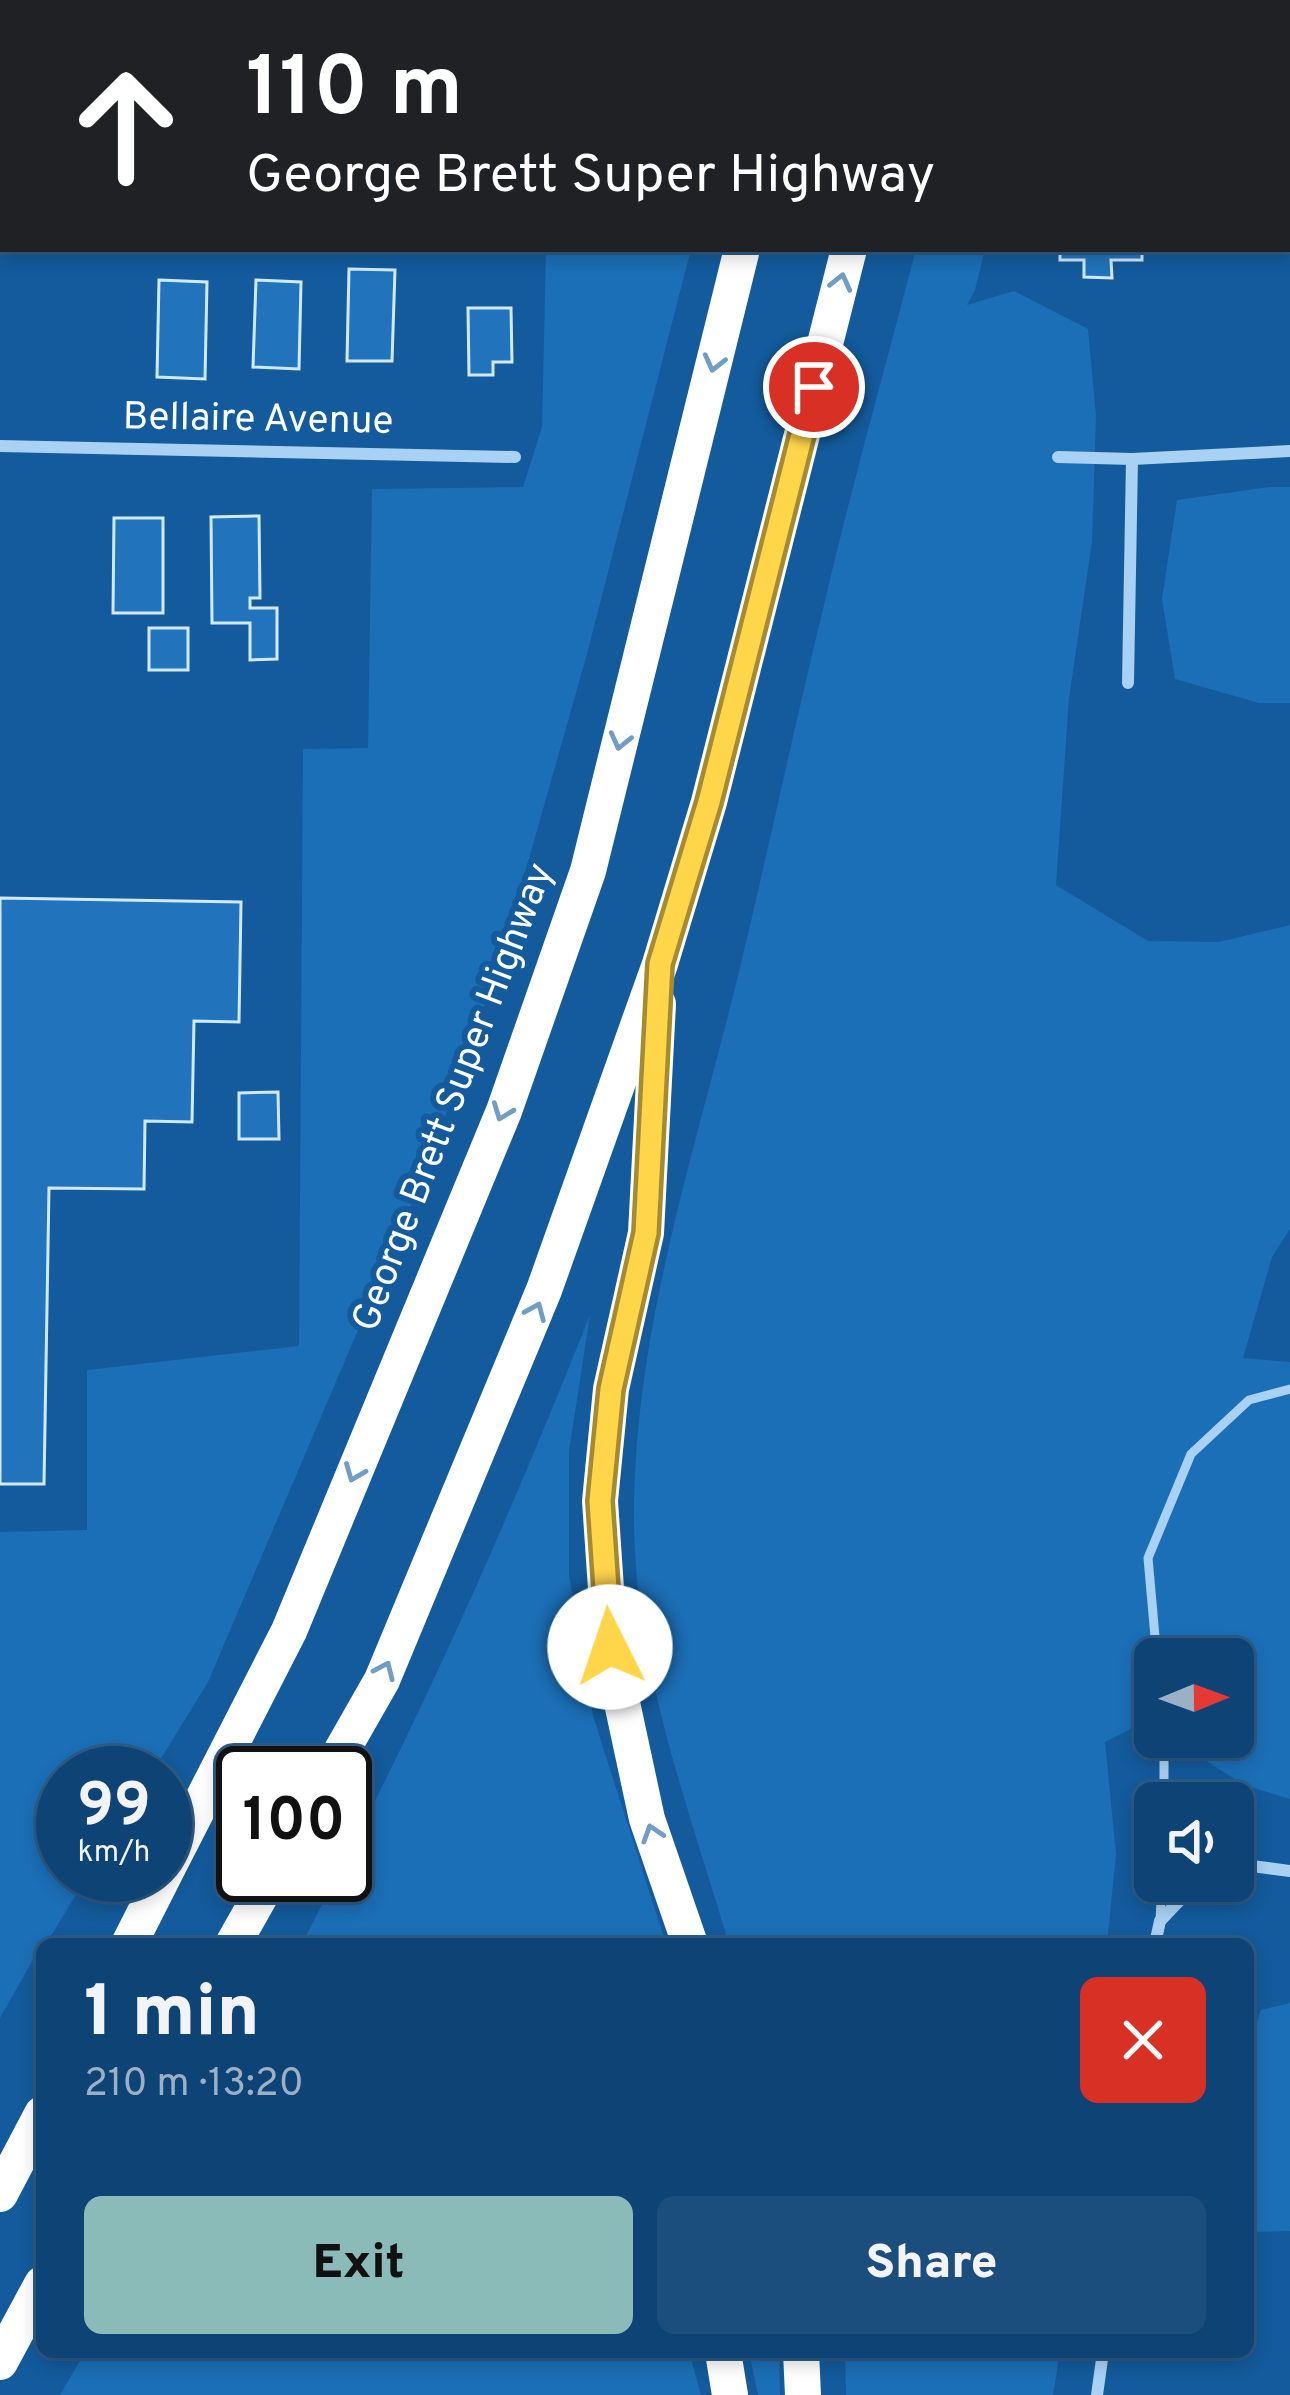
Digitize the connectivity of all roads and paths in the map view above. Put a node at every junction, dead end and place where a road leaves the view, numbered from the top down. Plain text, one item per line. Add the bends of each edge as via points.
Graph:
1 (741, 252) edge
2 (848, 252) edge
3 (0, 446) edge
4 (1290, 452) edge
5 (515, 457) dead end
6 (1058, 458) dead end
7 (1132, 459) junction
8 (1128, 683) dead end
9 (660, 964) junction
10 (1290, 1389) edge
11 (1155, 1638) edge
12 (344, 1746) edge
13 (192, 1820) edge
14 (1254, 1866) edge
15 (1290, 1870) edge
16 (150, 1902) edge
17 (257, 1902) edge
18 (1161, 1902) edge
19 (1178, 1902) edge
20 (1160, 1921) junction
21 (132, 1938) edge
22 (236, 1938) edge
23 (687, 1938) edge
24 (1156, 1938) edge
25 (36, 2126) edge
26 (4, 2187) edge
27 (35, 2295) edge
28 (724, 2358) edge
29 (801, 2358) edge
30 (1102, 2358) edge
31 (0, 2362) edge
32 (730, 2395) edge
33 (803, 2395) edge
34 (1097, 2395) edge

1 -> 13 highway, George Brett Super Highway via 588,871 519,1067 289,1631
9 -> 2 highway
3 - 5 street, Bellaire Avenue
4 - 7 street
6 - 7 street
7 - 8 street
12 -> 9 highway via 382,1680 544,1290
23 -> 9 highway via 647,1819 610,1647 600,1501 611,1389 646,1233
10 - 11 lane via 1249,1400 1191,1454 1148,1558
14 - 15 street
16 - 21 highway, George Brett Super Highway
17 - 22 highway
18 - 20 lane
19 - 20 street
20 - 24 street
25 - 26 highway
27 - 31 highway
28 - 32 highway
29 - 33 highway
30 - 34 street

